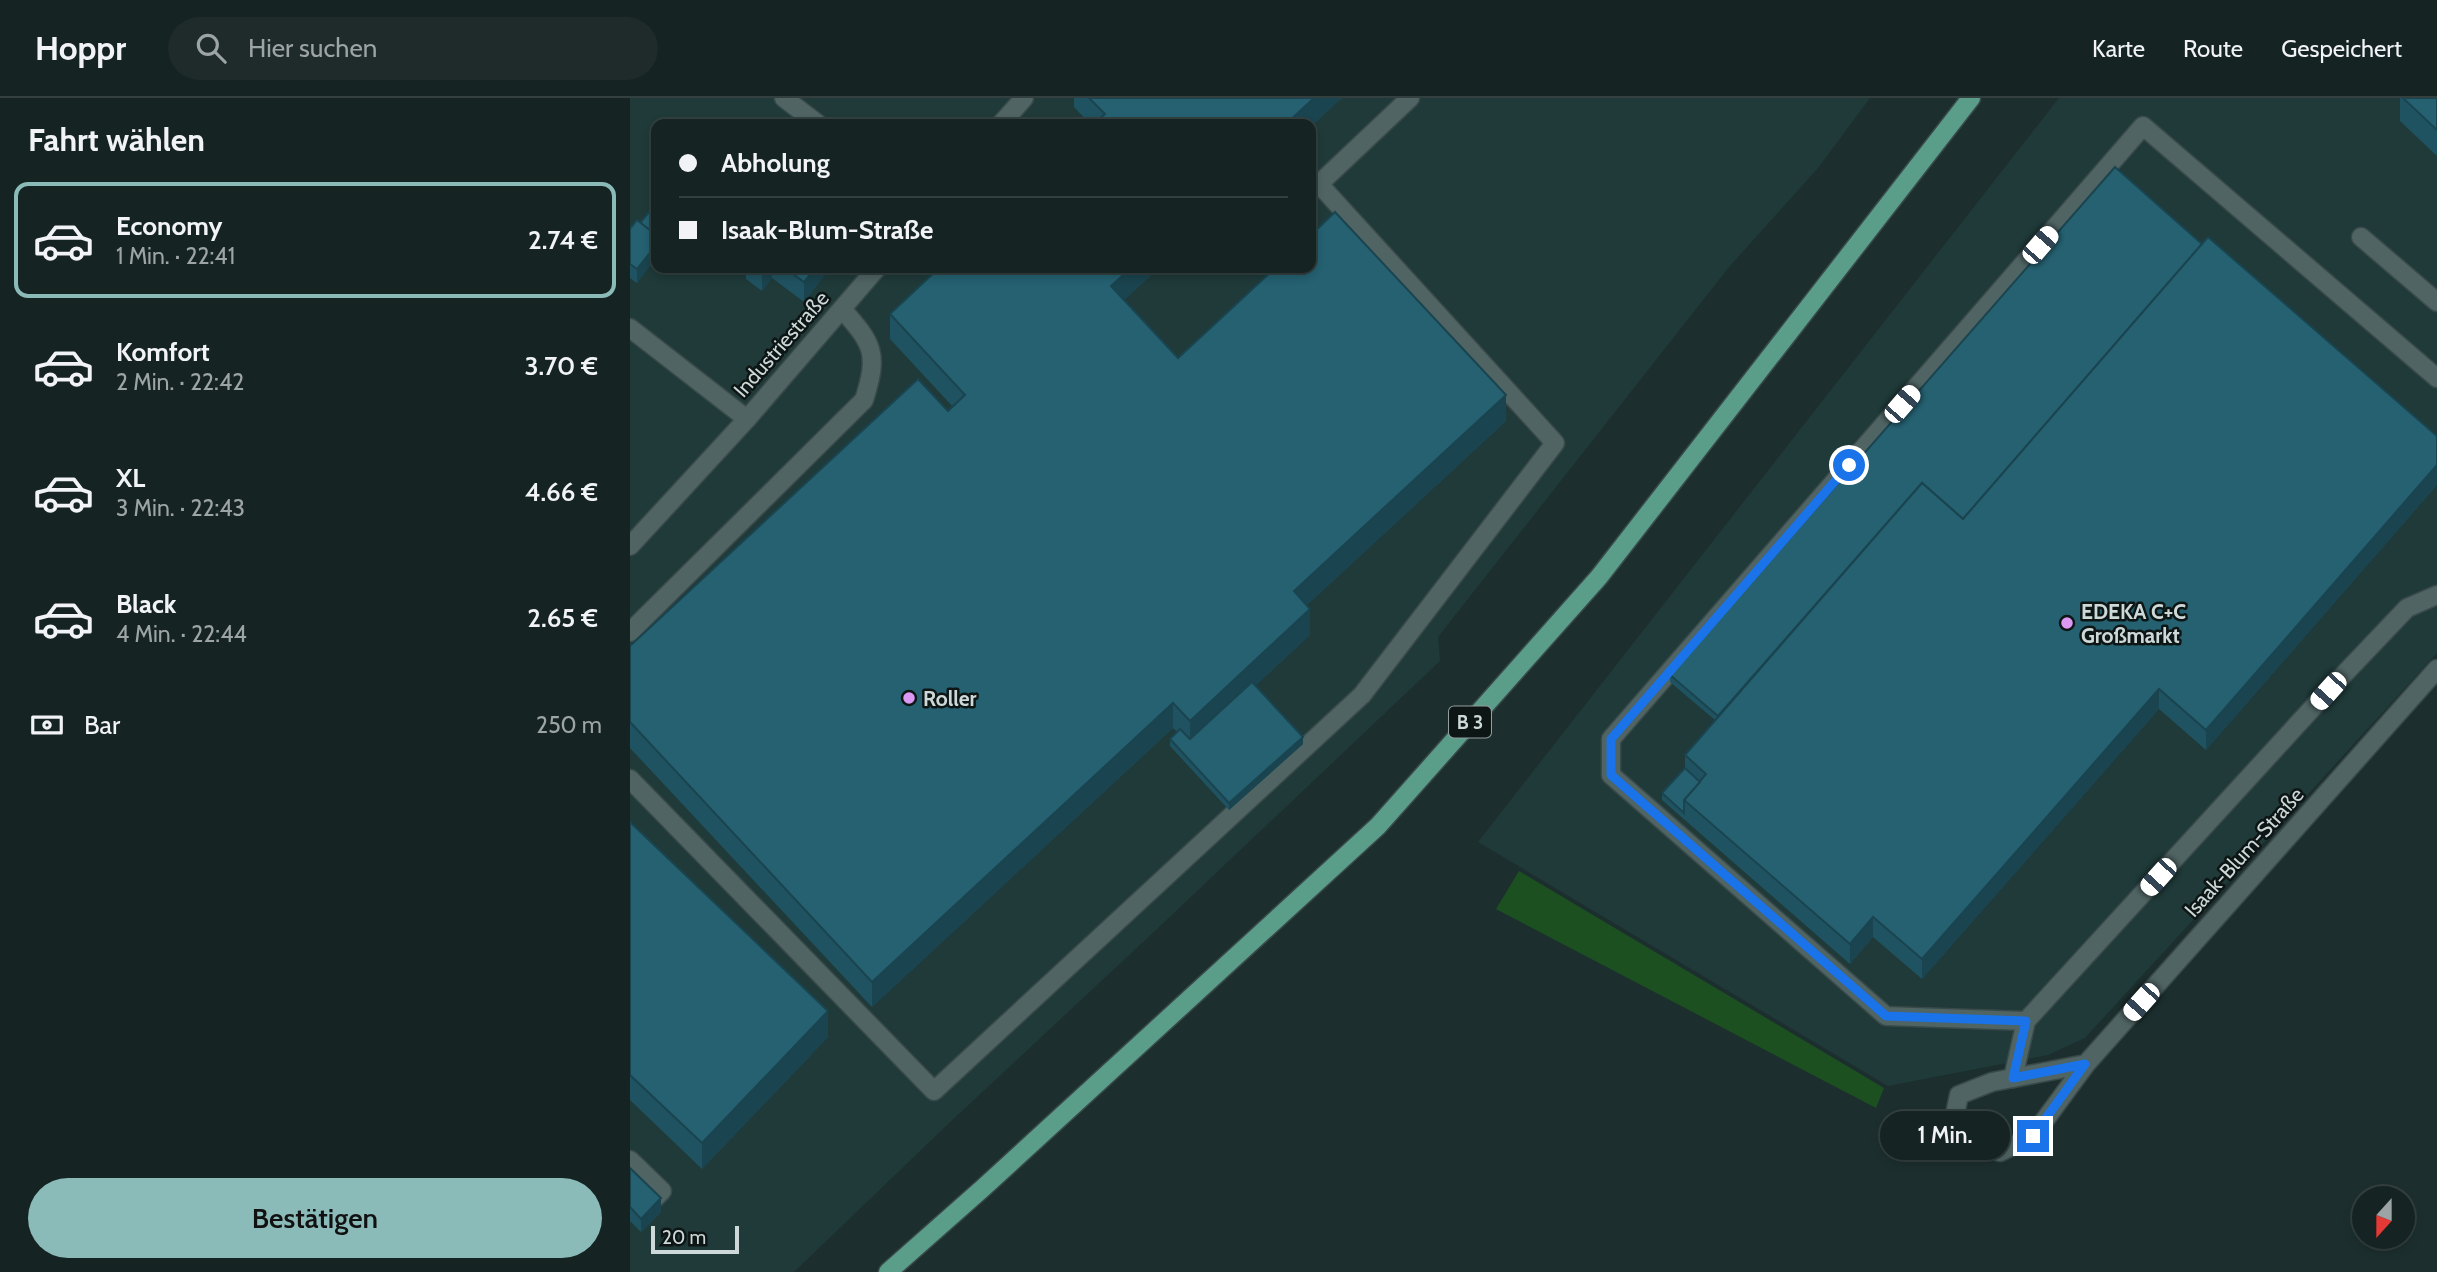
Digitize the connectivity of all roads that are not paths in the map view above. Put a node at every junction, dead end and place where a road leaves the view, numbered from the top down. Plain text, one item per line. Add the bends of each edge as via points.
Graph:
1 (784, 98) edge
2 (1024, 98) edge
3 (1410, 98) edge
4 (1971, 98) edge
5 (811, 119) edge
6 (1005, 119) edge
7 (2361, 237) dead end
8 (873, 273) edge
9 (2437, 302) edge
10 (842, 309) junction
11 (630, 328) edge
12 (2437, 378) edge
13 (747, 419) junction
14 (630, 546) edge
15 (2437, 595) edge
16 (630, 632) edge
17 (2437, 669) edge
18 (630, 779) edge
19 (2026, 1021) junction
20 (2085, 1064) junction
21 (2013, 1078) junction
22 (630, 1160) edge
23 (651, 1202) edge
24 (888, 1272) edge

1 - 5 street
2 - 6 street
3 - 18 street via 1319,184 1555,443 1362,695 934,1091
4 - 24 main road, B 3 via 1599,577 1378,826
7 - 9 street
8 - 10 street, Industriestraße
10 - 13 street, Industriestraße
10 - 16 street via 867,337 874,370 864,400
11 - 13 street, Industriestraße
12 - 19 street via 2143,126 1611,739 1611,775 1886,1016
13 - 14 street, Industriestraße
15 - 19 street via 2407,608
17 - 20 street, Isaak-Blum-Straße
19 - 21 street
20 - 21 street, Isaak-Blum-Straße
20 - 21 street, Isaak-Blum-Straße via 2033,1136 2000,1152 1962,1141 1952,1124 1959,1095
22 - 23 street via 641,1182 662,1191

